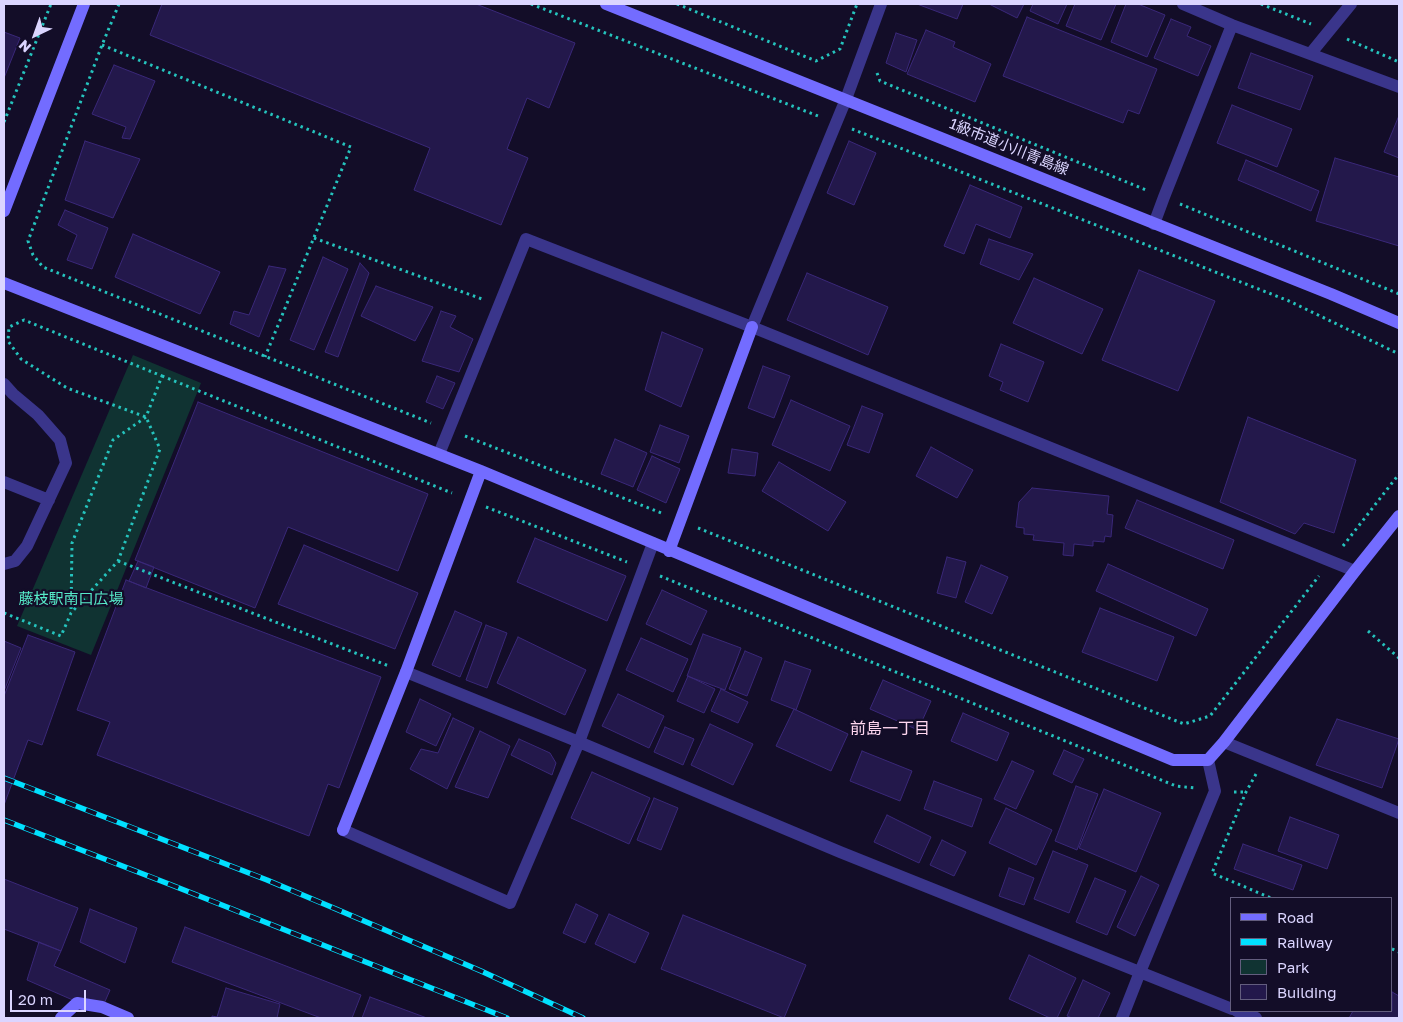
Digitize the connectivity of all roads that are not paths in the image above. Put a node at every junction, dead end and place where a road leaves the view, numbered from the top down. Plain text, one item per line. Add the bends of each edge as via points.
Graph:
1 (84, 4) edge
2 (606, 4) edge
3 (881, 4) edge
4 (1183, 4) edge
5 (1351, 4) edge
6 (1232, 25) junction
7 (1311, 54) junction
8 (1399, 87) edge
9 (846, 99) junction
10 (4, 210) edge
11 (1154, 224) junction
12 (4, 283) edge
13 (1399, 323) edge
14 (752, 327) junction
15 (4, 384) edge
16 (439, 454) junction
17 (481, 471) junction
18 (4, 482) edge
19 (48, 500) junction
20 (1399, 516) edge
21 (653, 542) junction
22 (669, 551) junction
23 (4, 564) edge
24 (1355, 571) junction
25 (406, 672) junction
26 (579, 742) junction
27 (1224, 742) junction
28 (1208, 760) junction
29 (1399, 813) edge
30 (1140, 972) junction
31 (1230, 1007) edge
32 (1240, 1012) edge
33 (61, 1018) edge
34 (128, 1018) edge
35 (1122, 1018) edge
36 (1256, 1018) edge

1 - 10 street
2 - 9 street, 1級市道小川青島線
3 - 9 street
4 - 6 street
5 - 7 street
6 - 7 street
6 - 11 street
7 - 8 street
9 - 11 street, 1級市道小川青島線
9 - 14 street
11 - 13 street, 1級市道小川青島線
12 - 16 street
14 - 16 street via 526,238
14 - 22 street
14 - 24 street
15 - 19 street via 38,414 60,440 66,463
16 - 17 street
17 - 21 street
17 - 25 street
18 - 19 street
19 - 23 street via 27,546 15,560
20 - 24 street
21 - 22 street
21 - 26 street
22 - 28 street via 1172,760
24 - 27 street
25 - 26 street
25 - 26 street via 343,830 510,903
26 - 30 street via 840,852
27 - 28 street
27 - 29 street
28 - 30 street via 1215,791
30 - 31 street
30 - 35 street
32 - 36 street
33 - 34 street via 77,1003 102,1007

